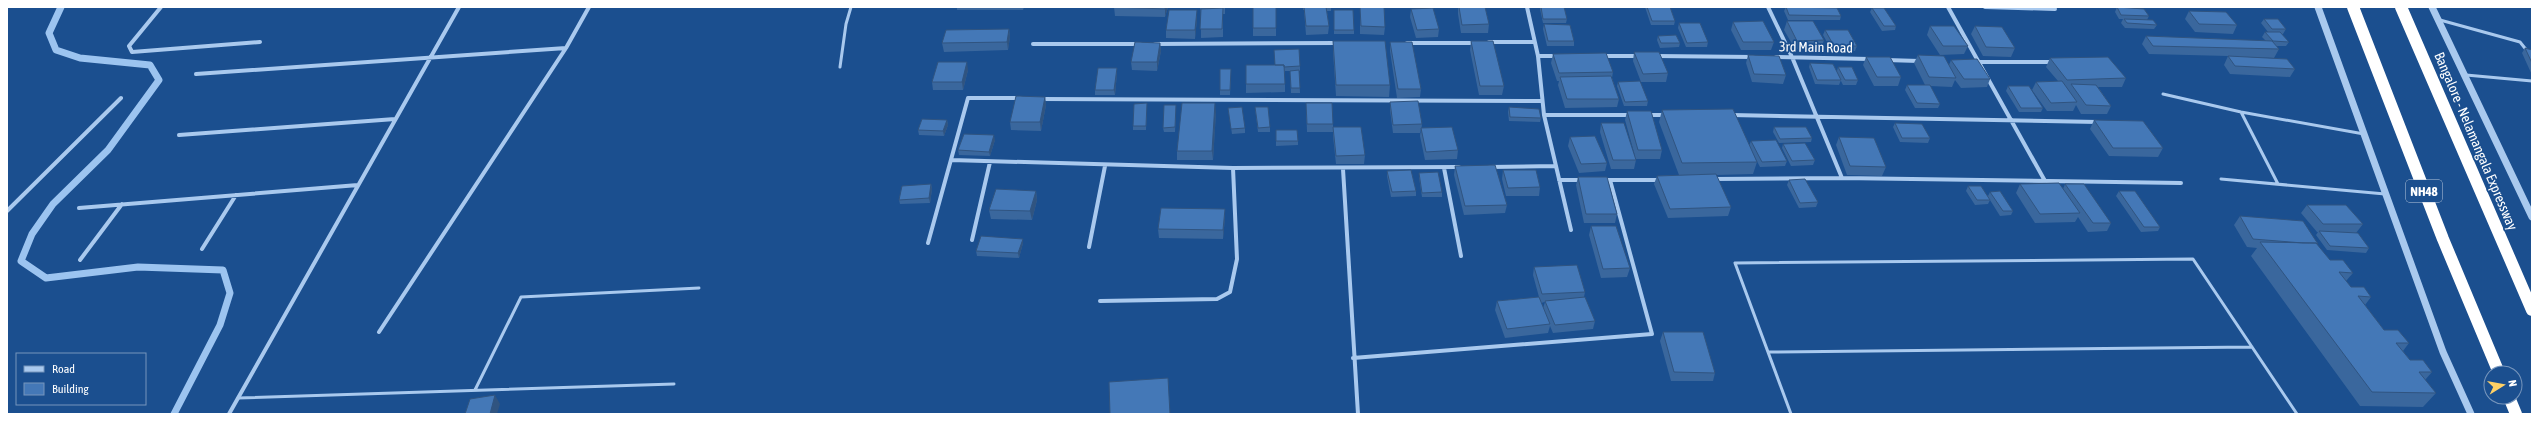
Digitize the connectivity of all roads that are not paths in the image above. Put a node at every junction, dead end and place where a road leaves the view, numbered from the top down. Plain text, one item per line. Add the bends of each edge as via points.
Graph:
1 (161, 7) edge
2 (458, 7) edge
3 (589, 7) edge
4 (851, 7) edge
5 (1527, 7) edge
6 (1768, 7) edge
7 (1948, 7) edge
8 (1985, 7) edge
9 (2318, 7) edge
10 (2353, 7) edge
11 (2401, 7) edge
12 (2432, 7) edge
13 (2055, 9) dead end
14 (2438, 20) junction
15 (260, 42) dead end
16 (1535, 42) junction
17 (1342, 43) edge
18 (1405, 43) edge
19 (1033, 44) dead end
20 (1144, 44) edge
21 (1152, 44) edge
22 (566, 48) junction
23 (1538, 56) junction
24 (1565, 56) edge
25 (1596, 56) edge
26 (1643, 56) edge
27 (1651, 56) edge
28 (430, 57) junction
29 (1761, 57) edge
30 (1769, 57) edge
31 (1792, 57) junction
32 (2532, 57) edge
33 (1871, 59) edge
34 (1879, 59) edge
35 (1926, 61) edge
36 (1965, 62) edge
37 (1981, 62) junction
38 (2057, 62) edge
39 (840, 68) dead end
40 (196, 74) dead end
41 (2465, 75) junction
42 (2532, 81) edge
43 (2163, 94) dead end
44 (121, 98) dead end
45 (1029, 98) edge
46 (1037, 98) edge
47 (1542, 101) junction
48 (2241, 112) junction
49 (1544, 115) junction
50 (1672, 115) edge
51 (1728, 115) edge
52 (1816, 116) junction
53 (395, 119) junction
54 (2014, 122) junction
55 (2105, 122) edge
56 (2364, 134) junction
57 (179, 135) dead end
58 (951, 160) junction
59 (990, 162) junction
60 (1105, 166) junction
61 (1556, 166) junction
62 (1468, 167) edge
63 (1484, 167) edge
64 (1233, 168) junction
65 (1444, 168) junction
66 (1343, 169) junction
67 (1842, 178) junction
68 (1710, 179) edge
69 (2221, 179) dead end
70 (1558, 180) junction
71 (1588, 180) edge
72 (1595, 180) edge
73 (1610, 180) junction
74 (1664, 180) edge
75 (2045, 181) junction
76 (2181, 183) dead end
77 (2278, 184) junction
78 (358, 185) junction
79 (2386, 194) junction
80 (236, 195) junction
81 (122, 204) junction
82 (80, 208) dead end
83 (7, 212) edge
84 (2532, 217) edge
85 (1571, 230) dead end
86 (972, 240) dead end
87 (928, 243) dead end
88 (1089, 247) dead end
89 (202, 250) dead end
90 (1461, 256) dead end
91 (80, 260) dead end
92 (699, 288) dead end
93 (1100, 301) dead end
94 (2532, 310) edge
95 (379, 332) dead end
96 (2252, 347) junction
97 (1768, 352) junction
98 (1353, 358) junction
99 (2496, 365) edge
100 (674, 384) dead end
101 (475, 390) junction
102 (238, 398) junction
103 (229, 414) edge
104 (1358, 414) edge
105 (1791, 414) edge
106 (2297, 414) edge
107 (2471, 414) edge

1 - 15 street via 129,46 132,52
2 - 28 street
3 - 22 street
4 - 39 lane
5 - 16 street
6 - 31 street
7 - 37 street
8 - 13 street
9 - 56 street
10 - 99 highway, NH48 via 2443,239
11 - 94 highway, Bangalore - Nelamangala Expressway
12 - 14 street
14 - 32 lane via 2520,42
14 - 41 street
16 - 18 street
16 - 23 street
17 - 21 street
19 - 20 street
22 - 28 street
22 - 95 street
23 - 24 street
23 - 47 street
25 - 26 street
27 - 29 street, 3rd Main Road
28 - 40 street
28 - 53 street
30 - 31 street, 3rd Main Road
31 - 33 street, 3rd Main Road
31 - 52 street
34 - 35 street
36 - 37 street
37 - 38 street
37 - 54 street
41 - 42 lane
41 - 84 street
43 - 48 lane
44 - 83 street
45 - 58 street via 968,98
46 - 47 street
47 - 49 street
48 - 56 lane
48 - 77 lane
49 - 50 street
49 - 61 street
51 - 52 street
52 - 54 street
52 - 67 street
53 - 57 street
53 - 78 street
54 - 55 street
54 - 75 street
56 - 79 street
58 - 59 street
58 - 87 street
59 - 60 street
59 - 86 street
60 - 64 street
60 - 88 street
61 - 63 street
61 - 70 street
62 - 65 street
64 - 66 street
64 - 93 street via 1237,259 1230,292 1217,300
65 - 66 street
65 - 90 street
66 - 98 street
67 - 68 street
67 - 75 street
69 - 77 lane
70 - 71 street
70 - 85 street
72 - 73 street
73 - 74 street
73 - 98 street via 1652,334
75 - 76 street
77 - 79 lane
78 - 80 street
78 - 102 street
79 - 107 street via 2443,352
80 - 81 street
80 - 89 street
81 - 82 street
81 - 91 street
92 - 101 lane via 521,297
96 - 97 lane
96 - 97 lane via 2193,259 1735,263
96 - 106 lane
97 - 105 lane
98 - 104 street
100 - 101 lane
101 - 102 lane
102 - 103 street

